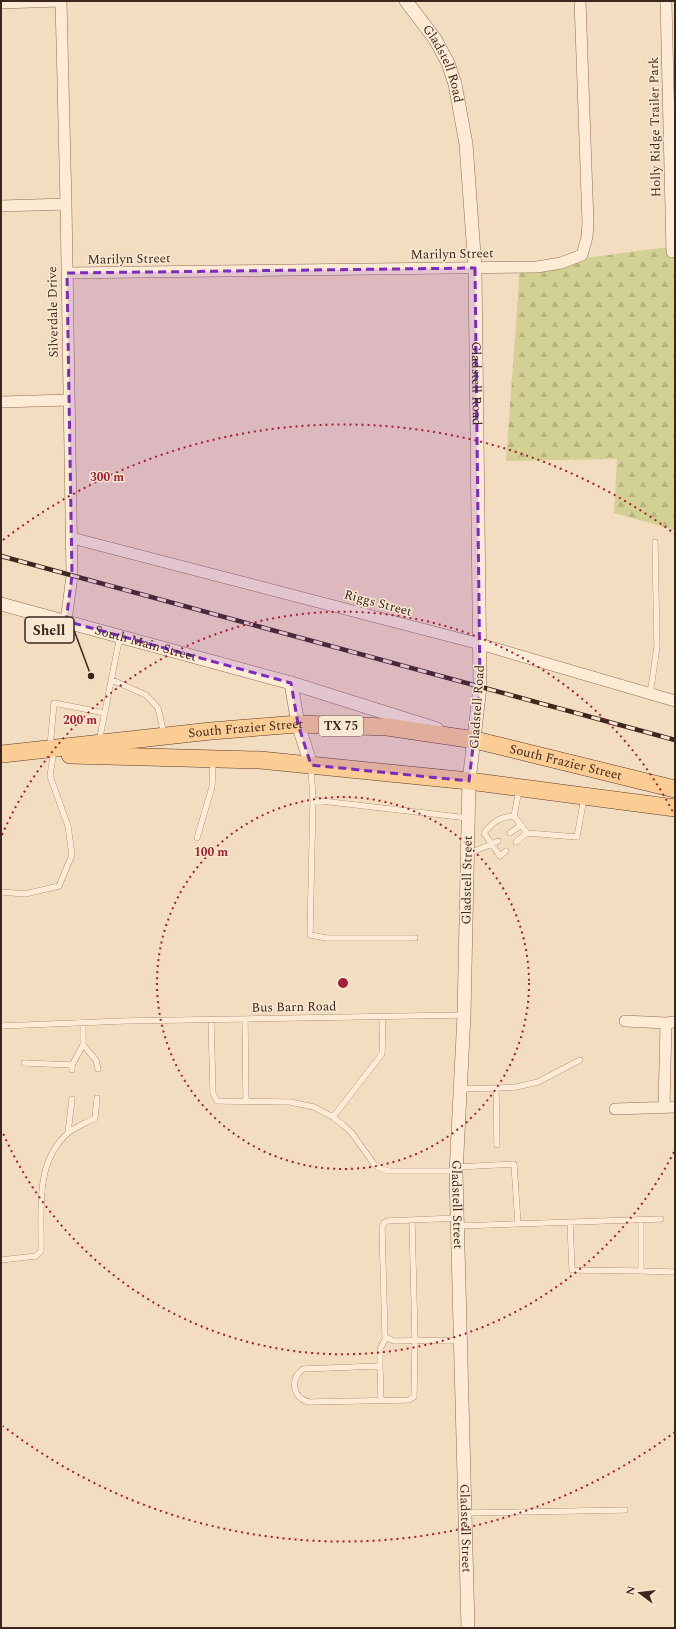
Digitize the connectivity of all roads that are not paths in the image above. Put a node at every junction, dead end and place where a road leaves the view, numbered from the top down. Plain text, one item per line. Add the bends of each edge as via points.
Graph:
1 (61, 1) edge
2 (406, 1) edge
3 (580, 1) edge
4 (666, 1) edge
5 (1, 3) edge
6 (66, 204) junction
7 (1, 206) edge
8 (672, 252) dead end
9 (475, 268) junction
10 (67, 274) junction
11 (69, 400) junction
12 (1, 402) edge
13 (72, 538) junction
14 (655, 542) dead end
15 (1, 604) edge
16 (66, 621) junction
17 (120, 636) junction
18 (480, 644) junction
19 (112, 680) junction
20 (291, 683) junction
21 (650, 694) junction
22 (675, 701) edge
23 (105, 713) junction
24 (298, 724) junction
25 (165, 736) junction
26 (475, 740) junction
27 (99, 743) junction
28 (52, 751) junction
29 (2, 754) edge
30 (213, 759) junction
31 (310, 765) junction
32 (469, 780) junction
33 (519, 787) junction
34 (675, 789) edge
35 (584, 796) junction
36 (313, 800) junction
37 (675, 808) edge
38 (514, 816) junction
39 (468, 818) junction
40 (520, 825) junction
41 (510, 833) dead end
42 (527, 833) junction
43 (197, 838) dead end
44 (498, 840) dead end
45 (516, 842) dead end
46 (492, 844) junction
47 (506, 851) dead end
48 (467, 854) junction
49 (1, 892) edge
50 (415, 938) dead end
51 (464, 1015) junction
52 (383, 1017) junction
53 (244, 1019) junction
54 (211, 1020) junction
55 (625, 1021) dead end
56 (83, 1022) junction
57 (670, 1022) edge
58 (1, 1026) edge
59 (83, 1045) junction
60 (580, 1060) dead end
61 (24, 1064) dead end
62 (98, 1069) dead end
63 (496, 1088) junction
64 (460, 1089) junction
65 (97, 1098) dead end
66 (72, 1099) dead end
67 (246, 1102) junction
68 (669, 1107) edge
69 (615, 1109) dead end
70 (333, 1117) junction
71 (68, 1133) junction
72 (497, 1146) dead end
73 (457, 1169) junction
74 (661, 1219) dead end
75 (412, 1220) junction
76 (641, 1220) junction
77 (458, 1222) junction
78 (570, 1222) junction
79 (518, 1223) junction
80 (1, 1260) edge
81 (641, 1271) junction
82 (675, 1272) edge
83 (386, 1338) junction
84 (415, 1340) junction
85 (460, 1340) junction
86 (380, 1366) junction
87 (381, 1401) junction
88 (625, 1510) dead end
89 (465, 1513) junction
90 (468, 1628) edge

1 - 5 street
1 - 6 street, Silverdale Drive
2 - 9 street, Gladstell Road via 436,39 455,84 466,144
3 - 9 street, Marilyn Street via 588,223 582,255 561,263 537,267
4 - 8 street, Holly Ridge Trailer Park
6 - 7 street
6 - 10 street, Silverdale Drive
9 - 10 street, Marilyn Street
9 - 18 street, Gladstell Road
10 - 11 street, Silverdale Drive
11 - 12 street
11 - 13 street, Silverdale Drive
13 - 16 street, Silverdale Drive via 72,576
13 - 18 street, Riggs Street
14 - 21 lane via 657,647
15 - 16 street, South Main Street
16 - 17 street, South Main Street
17 - 19 lane
17 - 20 street, South Main Street
18 - 21 street, Riggs Street
18 - 26 street, Gladstell Road via 480,687
19 - 23 lane
19 - 25 lane via 146,695 158,708
20 - 24 street
20 - 26 street, South Main Street
21 - 22 street, Riggs Street
23 - 27 lane
23 - 28 lane via 54,703
24 - 25 main road, South Frazier Street / TX 75
24 - 26 main road, South Frazier Street / TX 75 via 387,728
24 - 31 street
25 - 27 main road, South Frazier Street / TX 75
26 - 32 street, Gladstell Road
26 - 34 main road, South Frazier Street / TX 75
27 - 28 main road, South Frazier Street / TX 75
28 - 29 main road, South Frazier Street / TX 75
28 - 30 main road, South Frazier Street / TX 75
28 - 49 lane via 50,776 68,826 72,855 59,886 24,894
30 - 31 main road, South Frazier Street / TX 75
30 - 43 lane via 212,788
31 - 32 main road, South Frazier Street / TX 75
31 - 36 lane
32 - 33 main road, South Frazier Street / TX 75
32 - 39 street, Gladstell Street
33 - 35 main road, South Frazier Street / TX 75
33 - 38 lane
35 - 37 main road, South Frazier Street / TX 75
35 - 42 lane via 577,837
36 - 39 lane
36 - 50 lane via 310,935 327,938
38 - 40 lane
38 - 46 lane via 502,817 484,833
39 - 48 street, Gladstell Street
40 - 41 lane
40 - 42 lane
42 - 45 lane
44 - 46 lane
46 - 47 lane via 500,856
46 - 48 lane
48 - 51 street, Gladstell Street
51 - 52 lane, Bus Barn Road
51 - 64 street, Gladstell Street
52 - 53 lane, Bus Barn Road
52 - 70 lane via 382,1054
53 - 54 lane, Bus Barn Road
53 - 67 lane
54 - 56 lane, Bus Barn Road
54 - 67 lane via 214,1099 222,1102
55 - 57 street
56 - 58 lane, Bus Barn Road
56 - 59 lane
57 - 68 street
59 - 61 lane via 72,1067
59 - 62 lane via 96,1060
60 - 63 lane via 538,1082
63 - 64 lane
63 - 72 lane
64 - 73 street, Gladstell Street
65 - 71 lane via 95,1118
66 - 71 lane
67 - 70 lane via 299,1103 314,1107
68 - 69 street
70 - 73 lane via 351,1132 374,1164 384,1170
71 - 80 lane via 47,1161 42,1181 41,1251 36,1256
73 - 77 street, Gladstell Street
73 - 79 lane via 514,1164
74 - 76 lane
75 - 77 lane
75 - 83 lane via 386,1221 382,1228
75 - 84 lane
76 - 78 lane
76 - 81 lane
77 - 79 lane
77 - 85 street, Gladstell Street
78 - 79 lane
78 - 81 lane via 572,1270
81 - 82 lane
83 - 84 lane via 394,1341
83 - 86 lane via 380,1349
84 - 85 lane
84 - 87 lane via 414,1397 409,1400
85 - 89 street, Gladstell Street
86 - 87 lane
86 - 87 lane via 307,1368 296,1376 294,1385 300,1399 309,1402
88 - 89 lane
89 - 90 street, Gladstell Street

